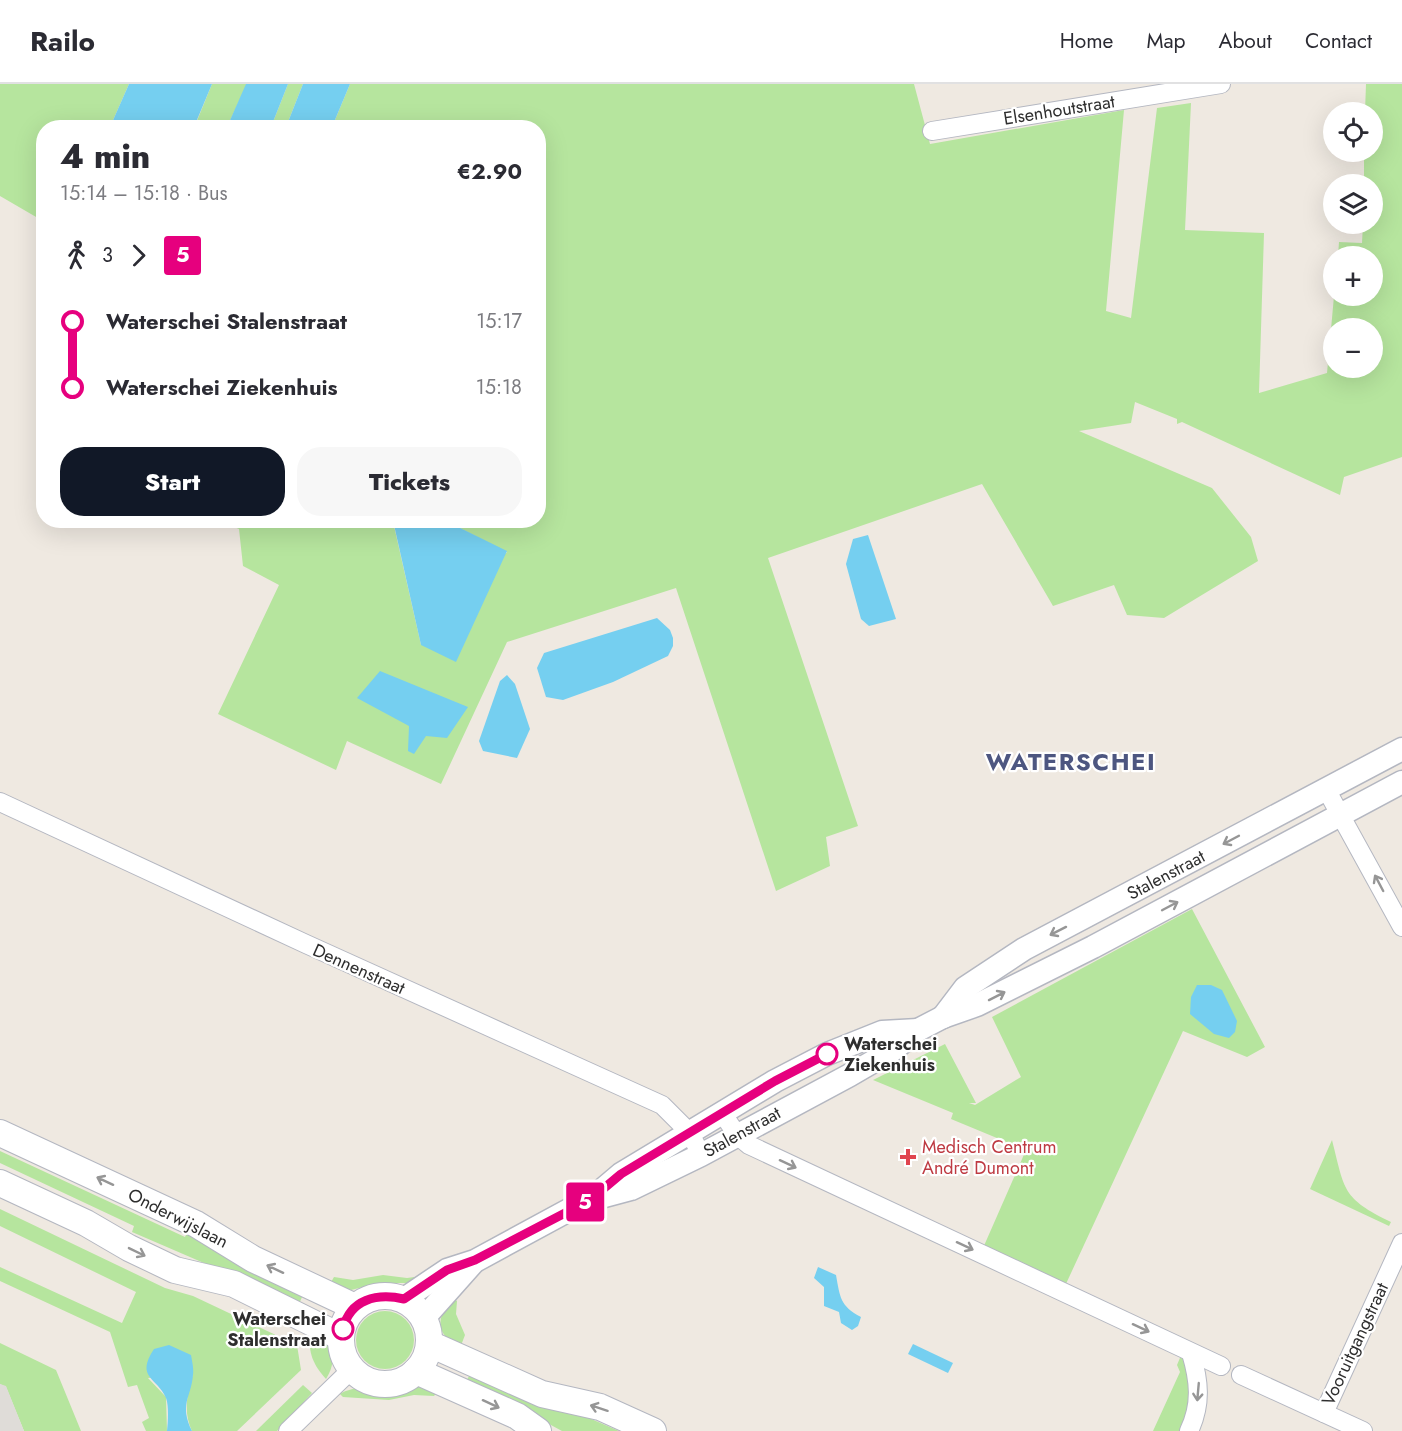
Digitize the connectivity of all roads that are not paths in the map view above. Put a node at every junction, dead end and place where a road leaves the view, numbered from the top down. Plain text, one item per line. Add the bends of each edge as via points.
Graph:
1 (1221, 84) edge
2 (932, 130) dead end
3 (1402, 749) edge
4 (1402, 782) edge
5 (1326, 789) junction
6 (0, 802) edge
7 (1342, 815) junction
8 (1402, 927) edge
9 (943, 1017) junction
10 (918, 1030) junction
11 (723, 1114) junction
12 (0, 1132) edge
13 (690, 1133) junction
14 (737, 1135) junction
15 (701, 1155) junction
16 (0, 1183) edge
17 (590, 1200) junction
18 (1402, 1243) edge
19 (475, 1260) junction
20 (404, 1299) junction
21 (355, 1307) junction
22 (424, 1318) junction
23 (341, 1336) junction
24 (430, 1344) junction
25 (1191, 1353) junction
26 (1221, 1366) dead end
27 (352, 1369) junction
28 (417, 1371) junction
29 (1241, 1375) dead end
30 (1323, 1413) junction
31 (288, 1431) edge
32 (538, 1431) edge
33 (653, 1431) edge
34 (1189, 1431) edge
35 (1363, 1431) edge

1 - 2 street, Elsenhoutstraat
3 - 5 street, Stalenstraat
4 - 7 street, Stalenstraat
5 - 7 street
5 -> 9 street, Stalenstraat via 1024,949 965,988
6 - 13 street, Dennenstraat via 662,1105
8 -> 7 street
9 -> 7 street, Stalenstraat via 961,1013 1061,963
9 - 10 street, Stalenstraat
10 - 11 street, Stalenstraat via 882,1032 827,1054
10 - 14 street, Stalenstraat via 850,1075
11 - 13 street, Stalenstraat
11 - 14 street
21 -> 12 main road, Onderwijslaan via 253,1259 196,1224
13 - 15 street, Dennenstraat
13 - 17 street, Stalenstraat via 621,1174
14 - 15 street, Stalenstraat
14 -> 25 street via 749,1145
15 - 17 street, Stalenstraat via 632,1189
16 -> 23 main road via 175,1270 234,1284
17 - 19 street, Stalenstraat
18 - 30 street, Vooruitgangstraat
19 - 20 street, Stalenstraat via 447,1270
19 - 22 street, Stalenstraat
20 - 21 main road via 387,1295 369,1298
20 - 22 main road
21 - 23 main road
22 - 24 main road
23 - 27 main road via 343,1354
24 - 28 main road
33 -> 24 main road via 600,1407 542,1395
25 - 26 street
25 -> 34 street via 1199,1382 1196,1417
27 - 28 main road via 363,1378 391,1384
27 - 31 street
28 -> 32 main road via 517,1416
29 - 30 street
30 - 35 street

